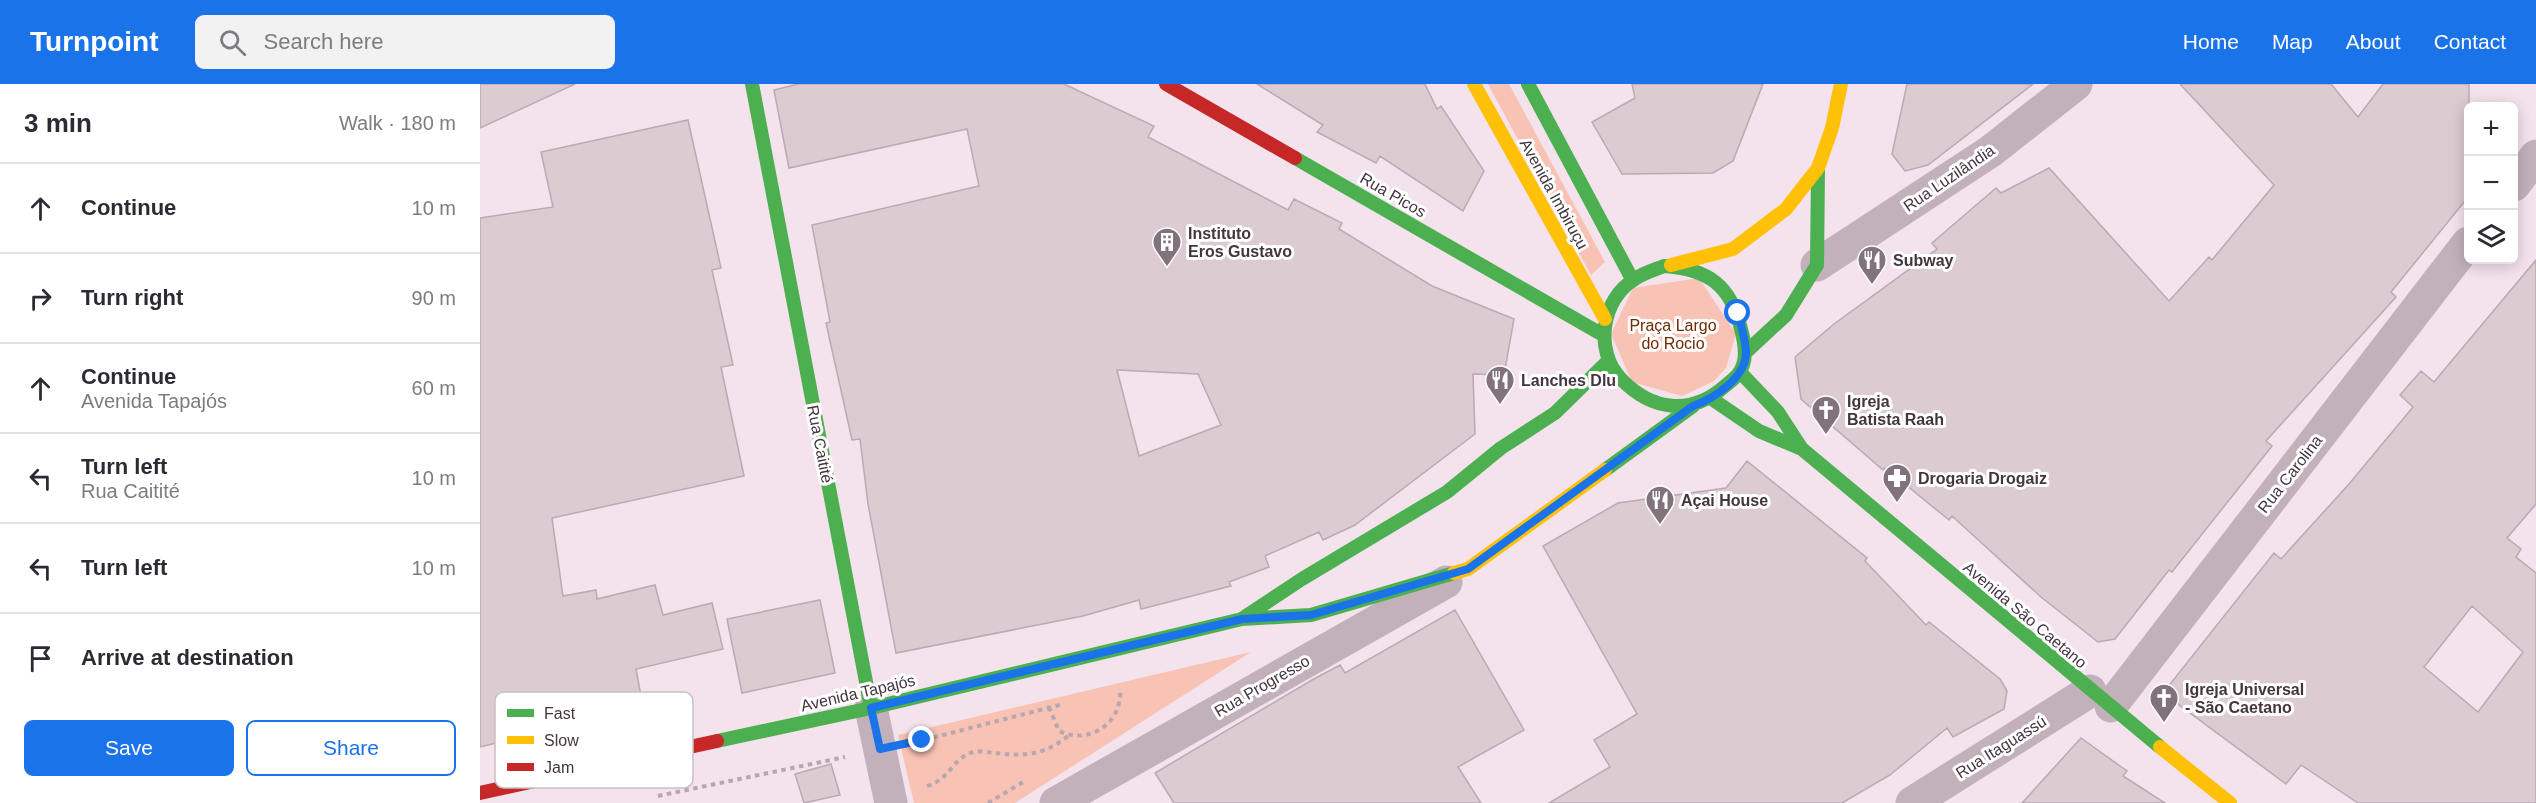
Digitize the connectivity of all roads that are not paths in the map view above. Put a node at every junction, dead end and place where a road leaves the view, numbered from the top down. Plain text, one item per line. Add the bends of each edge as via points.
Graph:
1 (752, 84) edge
2 (1166, 84) edge
3 (1474, 84) edge
4 (1528, 84) edge
5 (1841, 84) edge
6 (2076, 84) edge
7 (2536, 156) edge
8 (1818, 168) junction
9 (2518, 180) edge
10 (2464, 249) edge
11 (1817, 265) junction
12 (1664, 266) junction
13 (1632, 279) junction
14 (1605, 319) junction
15 (1603, 335) junction
16 (1746, 352) junction
17 (1608, 361) junction
18 (1740, 372) junction
19 (1712, 399) junction
20 (1693, 406) junction
21 (1802, 449) junction
22 (1468, 569) junction
23 (1242, 619) junction
24 (2100, 698) junction
25 (871, 708) junction
26 (693, 747) edge
27 (503, 788) edge
28 (480, 793) edge
29 (891, 803) edge
30 (1056, 803) edge
31 (1912, 803) edge
32 (2230, 803) edge

1 - 25 main road, Rua Caitité
2 - 15 main road, Rua Picos
3 - 14 main road, Avenida Imbiruçu
4 - 13 main road, Avenida Imbiruçu
5 - 8 main road
6 - 11 street, Rua Luzilândia via 1991,151
7 - 9 street
8 - 11 main road
8 - 12 main road via 1786,209 1733,249
10 - 24 street, Rua Carolina
11 - 16 main road via 1786,315
12 - 13 main road
12 - 16 main road via 1701,272 1717,281 1738,313
13 - 14 main road via 1620,290
14 - 15 main road
15 - 17 main road
16 - 18 main road
17 - 20 main road via 1626,387 1644,399
17 - 23 main road via 1555,413 1501,448 1447,492
18 - 19 main road
18 - 21 main road via 1778,412
19 - 20 main road
19 - 21 main road via 1759,431
20 - 22 main road
21 - 24 main road, Avenida São Caetano
22 - 23 main road via 1311,615
22 - 30 street, Rua Progresso
23 - 25 main road, Avenida Tapajós
24 - 31 street, Rua Itaguassú
24 - 32 main road, Avenida São Caetano
25 - 26 main road, Avenida Tapajós
25 - 29 street, Rua Caitité
27 - 28 main road, Avenida Tapajós

